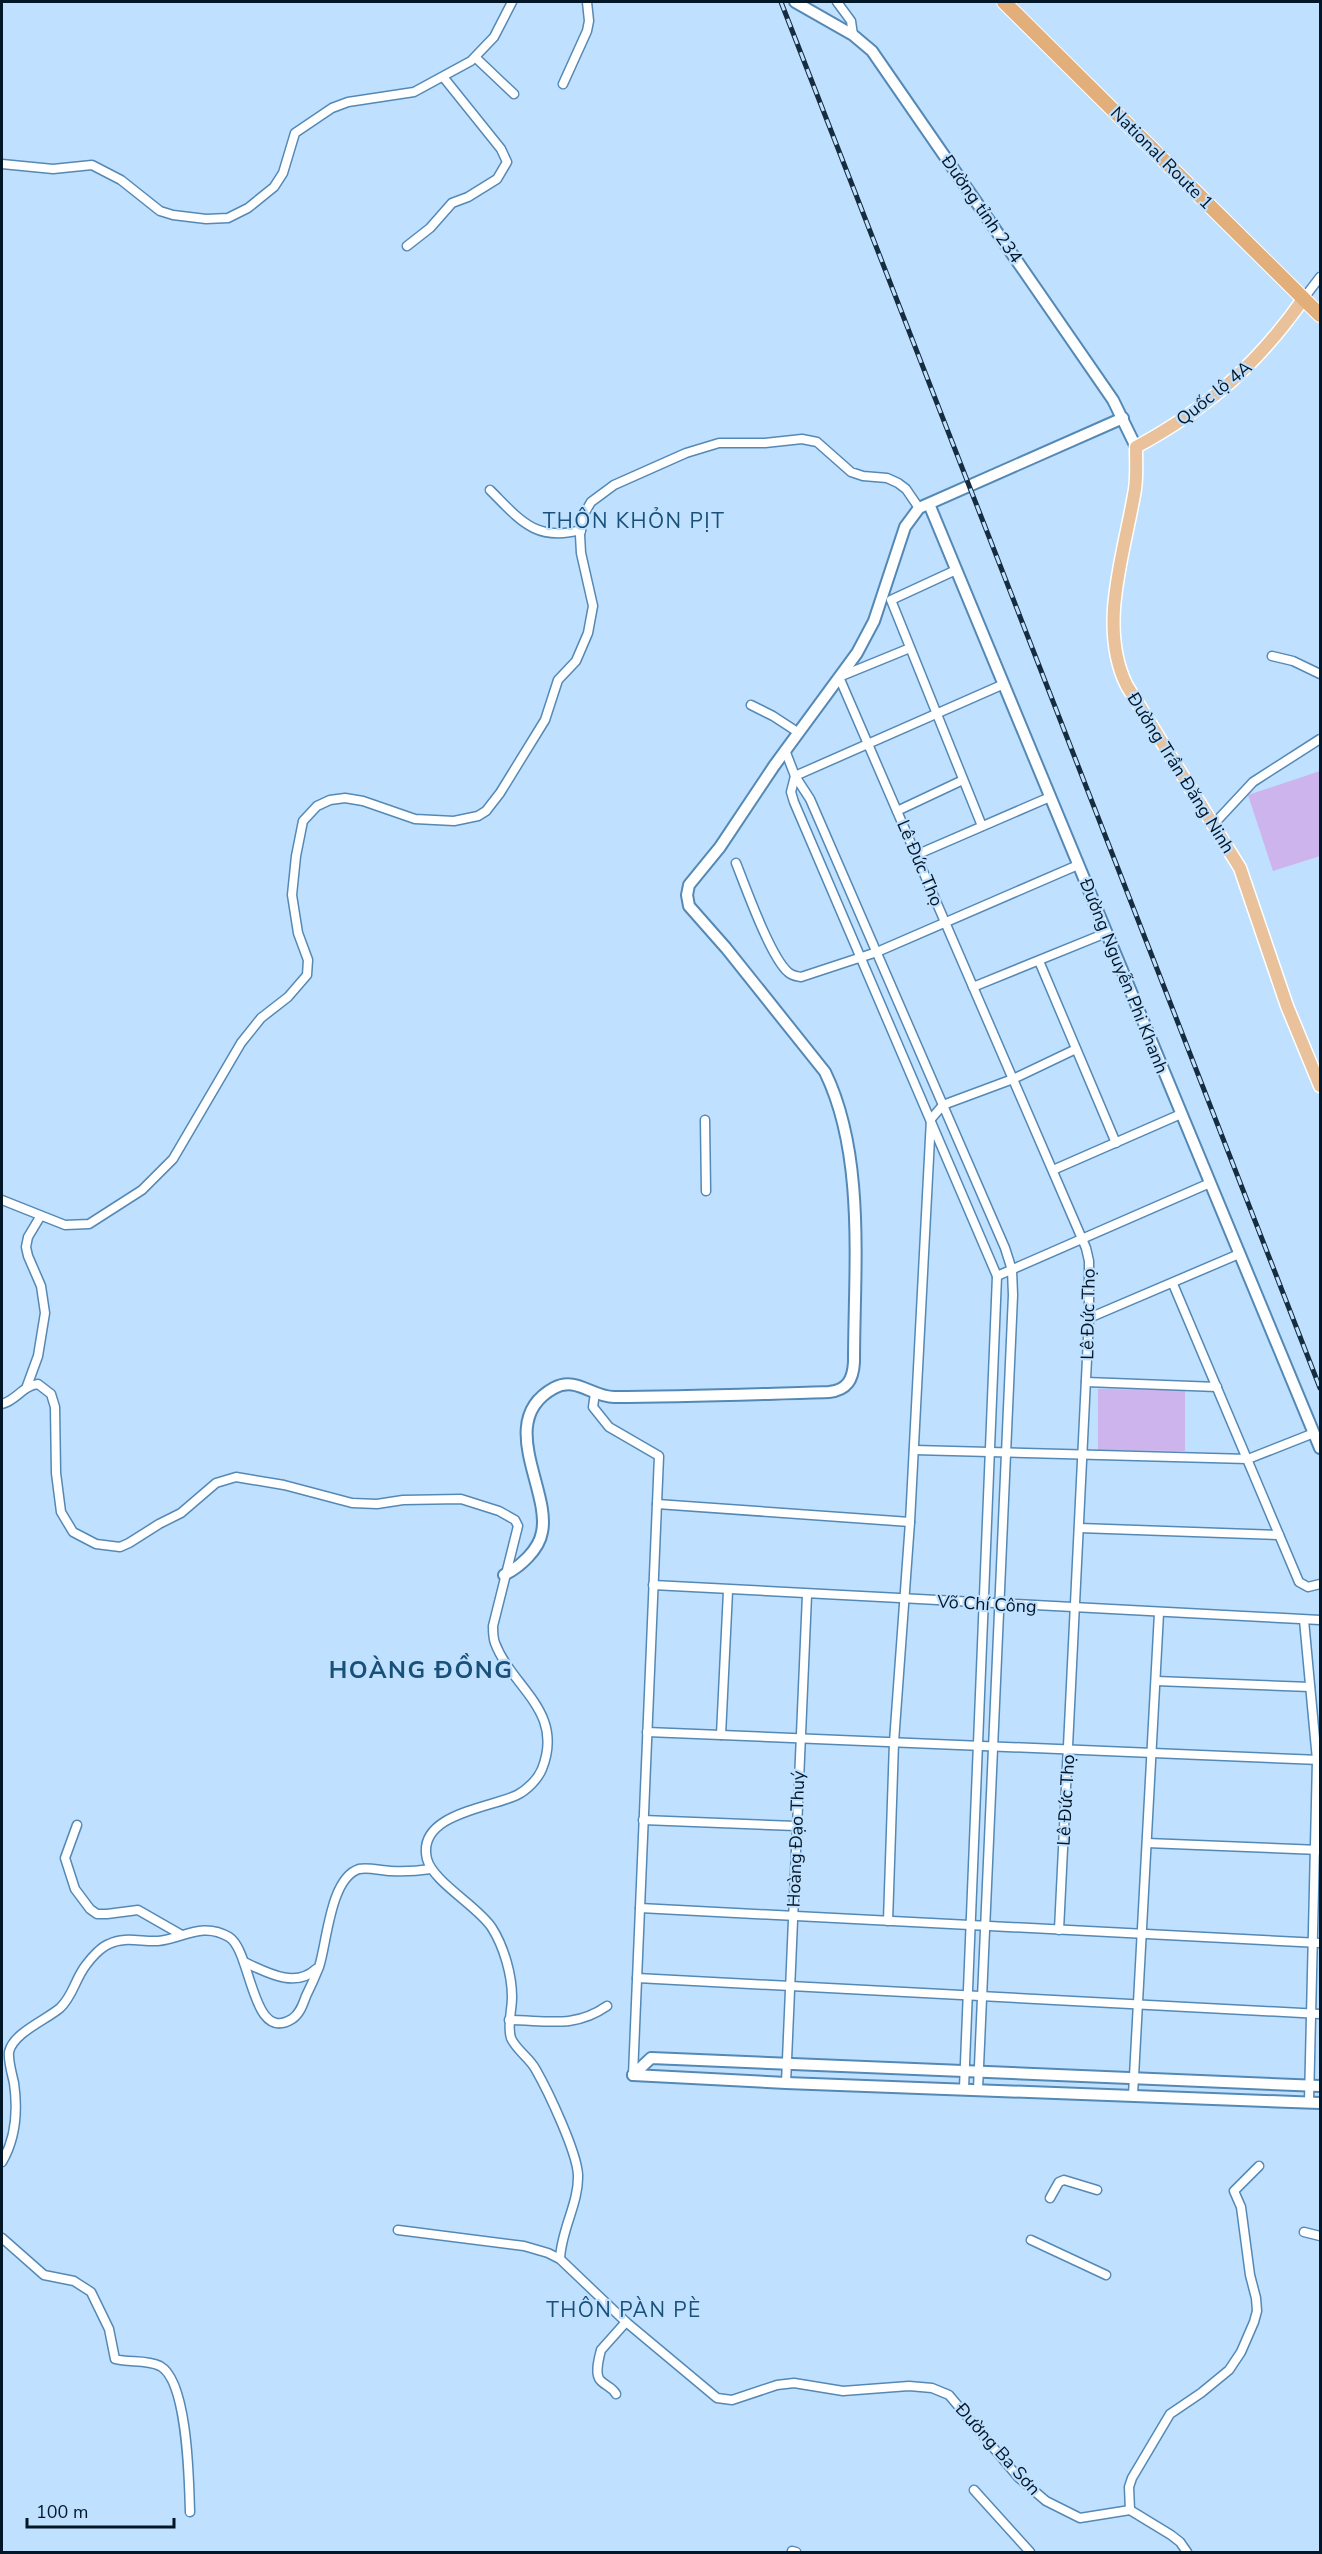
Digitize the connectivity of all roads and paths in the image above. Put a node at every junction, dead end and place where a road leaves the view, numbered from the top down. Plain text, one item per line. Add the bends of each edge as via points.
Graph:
1 (512, 2) edge
2 (587, 2) edge
3 (795, 2) edge
4 (837, 2) edge
5 (1004, 2) edge
6 (853, 35) junction
7 (476, 58) junction
8 (444, 78) junction
9 (563, 84) dead end
10 (514, 94) dead end
11 (2, 164) edge
12 (407, 246) dead end
13 (1320, 276) edge
14 (1304, 298) junction
15 (1320, 315) edge
16 (1123, 418) junction
17 (1136, 447) junction
18 (490, 490) dead end
19 (924, 506) junction
20 (581, 530) junction
21 (956, 570) junction
22 (910, 648) junction
23 (1272, 656) dead end
24 (1320, 674) edge
25 (839, 677) junction
26 (1004, 684) junction
27 (751, 705) dead end
28 (937, 713) junction
29 (799, 733) junction
30 (1320, 739) edge
31 (868, 744) junction
32 (785, 750) junction
33 (795, 776) junction
34 (963, 780) junction
35 (1050, 797) junction
36 (897, 811) junction
37 (982, 826) junction
38 (1212, 826) junction
39 (916, 855) junction
40 (736, 863) dead end
41 (1078, 865) junction
42 (945, 921) junction
43 (1106, 933) junction
44 (877, 952) junction
45 (861, 957) junction
46 (1039, 961) junction
47 (973, 987) junction
48 (1076, 1049) junction
49 (1013, 1079) junction
50 (1320, 1082) edge
51 (943, 1105) junction
52 (1181, 1114) junction
53 (931, 1119) junction
54 (705, 1120) dead end
55 (1116, 1143) junction
56 (1053, 1170) junction
57 (1210, 1183) junction
58 (706, 1191) dead end
59 (2, 1200) edge
60 (40, 1217) junction
61 (1083, 1240) junction
62 (1239, 1254) junction
63 (1012, 1269) junction
64 (997, 1276) junction
65 (1173, 1284) junction
66 (1089, 1318) junction
67 (1086, 1382) junction
68 (27, 1386) junction
69 (1217, 1387) junction
70 (596, 1393) junction
71 (2, 1404) edge
72 (1314, 1433) junction
73 (1320, 1448) edge
74 (914, 1450) junction
75 (989, 1452) junction
76 (1007, 1452) junction
77 (1081, 1455) junction
78 (1248, 1460) junction
79 (657, 1504) junction
80 (910, 1522) junction
81 (1079, 1528) junction
82 (1279, 1535) junction
83 (504, 1575) junction
84 (1320, 1584) edge
85 (653, 1586) junction
86 (728, 1591) junction
87 (807, 1595) junction
88 (903, 1599) junction
89 (984, 1604) junction
90 (999, 1604) junction
91 (1076, 1609) junction
92 (1159, 1613) junction
93 (1304, 1620) junction
94 (1320, 1620) edge
95 (1156, 1681) junction
96 (1310, 1687) junction
97 (647, 1732) junction
98 (721, 1735) junction
99 (800, 1738) junction
100 (894, 1742) junction
101 (978, 1746) junction
102 (992, 1747) junction
103 (1069, 1750) junction
104 (1152, 1753) junction
105 (1318, 1760) edge
106 (643, 1820) junction
107 (77, 1825) dead end
108 (796, 1826) junction
109 (1147, 1843) junction
110 (1318, 1850) edge
111 (431, 1869) junction
112 (640, 1908) junction
113 (793, 1915) junction
114 (888, 1921) junction
115 (971, 1924) junction
116 (985, 1926) junction
117 (1059, 1930) junction
118 (1142, 1934) junction
119 (180, 1935) junction
120 (1317, 1943) edge
121 (244, 1962) junction
122 (319, 1966) junction
123 (637, 1978) junction
124 (790, 1986) junction
125 (968, 1995) junction
126 (981, 1996) junction
127 (1138, 2005) junction
128 (607, 2006) dead end
129 (1316, 2014) edge
130 (509, 2020) junction
131 (787, 2064) junction
132 (965, 2072) junction
133 (978, 2073) junction
134 (633, 2074) junction
135 (1134, 2079) junction
136 (786, 2083) junction
137 (1315, 2086) edge
138 (964, 2088) junction
139 (978, 2089) junction
140 (1133, 2095) junction
141 (1309, 2102) junction
142 (1320, 2103) edge
143 (2, 2162) edge
144 (1259, 2166) dead end
145 (1097, 2190) dead end
146 (1050, 2198) dead end
147 (398, 2230) dead end
148 (1304, 2232) dead end
149 (1320, 2236) edge
150 (2, 2238) edge
151 (1031, 2240) dead end
152 (560, 2259) junction
153 (1106, 2276) dead end
154 (626, 2322) junction
155 (616, 2394) dead end
156 (974, 2490) dead end
157 (1130, 2510) junction
158 (190, 2511) dead end
159 (1030, 2553) edge
160 (1187, 2553) edge

1 - 7 street via 494,37
2 - 9 street via 587,31
3 - 6 street, Đường tỉnh 234
4 - 6 street via 850,21
5 - 14 highway, National Route 1
6 - 16 street, Đường tỉnh 234 via 872,51 924,124
7 - 8 street
7 - 10 street
8 - 11 street via 414,92 332,108 295,133 283,173 273,187 248,208 228,218 173,216 160,211 121,180 92,165 53,169
8 - 12 street via 507,162 497,179 452,203
13 - 14 street
14 - 15 highway, National Route 1
14 - 17 main road, Quốc lộ 4A via 1279,333 1236,380 1167,430
16 - 17 street, Đường tỉnh 234
16 - 19 street
17 - 38 main road, Đường Trần Đăng Ninh via 1135,487 1114,611 1115,656 1142,711
18 - 20 street via 538,531
19 - 20 street via 887,477 851,472 811,439 719,443 614,485 591,502
19 - 21 street, Đường Nguyễn Phi Khanh
19 - 25 street via 904,526 874,621
20 - 60 street via 581,553 593,606 591,626 576,661 558,680 545,720 492,804 478,816 454,821 415,819 345,798 330,800 305,816 292,895 298,933 308,960 307,975 288,997 261,1018 241,1043 173,1158 142,1190 89,1224 65,1225
21 - 22 street via 891,600
21 - 26 street, Đường Nguyễn Phi Khanh
22 - 25 street
22 - 28 street
23 - 24 street
25 - 29 street
25 - 31 street, Lê Đức Thọ
26 - 28 street
26 - 35 street, Đường Nguyễn Phi Khanh
27 - 29 street
28 - 31 street
28 - 34 street
29 - 32 street
30 - 38 street via 1253,782
31 - 33 street
31 - 36 street, Lê Đức Thọ
32 - 33 street
32 - 70 street via 720,847 689,885 687,895 689,906 825,1072 834,1092 845,1125 852,1191 853,1374 847,1385 829,1392 648,1397 608,1397
33 - 44 street via 810,799
33 - 45 street via 791,792 794,802
34 - 36 street
34 - 37 street
35 - 37 street
35 - 41 street, Đường Nguyễn Phi Khanh
36 - 39 street, Lê Đức Thọ
37 - 39 street
38 - 50 main road, Đường Trần Đăng Ninh via 1240,868 1287,1006
39 - 42 street, Lê Đức Thọ
40 - 45 street via 764,931 790,974 809,976
41 - 42 street
41 - 43 street, Đường Nguyễn Phi Khanh
42 - 44 street
42 - 47 street, Lê Đức Thọ
43 - 46 street
43 - 52 street, Đường Nguyễn Phi Khanh
44 - 45 street
44 - 51 street
45 - 53 street
46 - 47 street
46 - 48 street
47 - 49 street, Lê Đức Thọ
48 - 49 street
48 - 55 street
49 - 51 street
49 - 56 street, Lê Đức Thọ
51 - 53 street
51 - 63 street
52 - 55 street
52 - 57 street, Đường Nguyễn Phi Khanh
53 - 64 street
53 - 74 street
54 - 58 street
55 - 56 street
56 - 61 street, Lê Đức Thọ
57 - 61 street
57 - 62 street, Đường Nguyễn Phi Khanh
59 - 60 street
60 - 68 street via 28,1237 27,1247 41,1286 45,1313 38,1356
61 - 63 street
61 - 66 street, Lê Đức Thọ via 1089,1261
62 - 65 street
62 - 72 street, Đường Nguyễn Phi Khanh
63 - 64 street
63 - 76 street
64 - 75 street
65 - 66 street
65 - 69 street
66 - 67 street, Lê Đức Thọ
67 - 69 street
67 - 77 street, Lê Đức Thọ
68 - 71 street via 13,1401
68 - 83 street via 38,1384 51,1394 55,1407 61,1512 73,1532 96,1544 120,1547 129,1543 188,1509 216,1484 236,1478 285,1485 352,1503 461,1498 499,1511 518,1526
69 - 78 street
70 - 79 street via 593,1407 609,1427 659,1456
70 - 83 street via 570,1383 554,1388 530,1414 527,1453 542,1514 542,1533 525,1559
72 - 73 street, Đường Nguyễn Phi Khanh
72 - 78 street
74 - 75 street
74 - 80 street
75 - 76 street
75 - 89 street
76 - 77 street
76 - 90 street
77 - 78 street
77 - 81 street, Lê Đức Thọ
78 - 82 street
79 - 80 street
79 - 85 street
80 - 88 street
81 - 82 street
81 - 91 street, Lê Đức Thọ
82 - 84 street via 1301,1585
83 - 111 street via 493,1626 494,1642 544,1720 542,1769 517,1795 457,1815 436,1828 426,1846
85 - 86 street, Võ Chí Công
85 - 97 street
86 - 87 street, Võ Chí Công
86 - 98 street
87 - 88 street, Võ Chí Công
87 - 99 street, Hoàng Đạo Thuý
88 - 89 street, Võ Chí Công
88 - 100 street
89 - 90 street, Võ Chí Công
89 - 101 street
90 - 91 street, Võ Chí Công
90 - 102 street
91 - 92 street, Võ Chí Công
91 - 103 street, Lê Đức Thọ
92 - 93 street, Võ Chí Công
92 - 95 street
93 - 94 street, Võ Chí Công
93 - 96 street
95 - 96 street
95 - 104 street
96 - 105 street
97 - 98 street
97 - 106 street
98 - 99 street
99 - 100 street
99 - 108 street, Hoàng Đạo Thuý
100 - 101 street
100 - 114 street
101 - 102 street
101 - 115 street
102 - 103 street
102 - 116 street
103 - 104 street
103 - 117 street, Lê Đức Thọ
104 - 105 street
104 - 109 street
105 - 110 street
106 - 108 street
106 - 112 street
107 - 119 street via 65,1858 75,1889 90,1909 97,1914 138,1910
108 - 113 street, Hoàng Đạo Thuý
109 - 110 street
109 - 118 street
110 - 120 street
111 - 122 street via 355,1871 333,1902
111 - 130 street via 491,1926 508,1970 512,1998
112 - 113 street
112 - 123 street
113 - 114 street
113 - 124 street, Hoàng Đạo Thuý
114 - 115 street
115 - 116 street
115 - 125 street
116 - 117 street
116 - 126 street
117 - 118 street
118 - 120 street
118 - 127 street
119 - 121 street via 196,1931 229,1937
119 - 143 street via 158,1941 108,1944 85,1966 60,2007 16,2039 9,2054 15,2128
120 - 129 street
121 - 122 street via 282,1978 310,1974
121 - 122 street via 262,2013 277,2022 293,2018 301,2008
123 - 124 street
123 - 134 street
124 - 125 street
124 - 131 street, Hoàng Đạo Thuý
125 - 126 street
125 - 132 street
126 - 127 street
126 - 133 street
127 - 129 street
127 - 135 street
128 - 130 street via 571,2022
129 - 137 street
130 - 152 street via 512,2040 536,2069 576,2162 578,2187
131 - 132 street
131 - 134 street via 651,2058
131 - 136 street, Hoàng Đạo Thuý
132 - 133 street
132 - 138 street
133 - 135 street
133 - 139 street
134 - 136 street
135 - 137 street
135 - 140 street
136 - 138 street
137 - 141 street
138 - 139 street
139 - 140 street
140 - 141 street
141 - 142 street
144 - 157 street via 1233,2191 1241,2207 1256,2298 1254,2322 1229,2370 1170,2414 1132,2478
145 - 146 street via 1064,2180
147 - 152 street via 524,2246
148 - 149 street
150 - 158 street via 45,2275 74,2281 91,2292 109,2329 115,2359 160,2366 166,2372 178,2392 185,2427
151 - 153 street
152 - 154 street, Đường Ba Sơn
154 - 155 street via 599,2356 597,2376
154 - 157 street, Đường Ba Sơn via 710,2394 725,2400 794,2383 834,2390 920,2386 941,2391 960,2407 1018,2477 1046,2501 1080,2518
156 - 159 street
157 - 160 street via 1171,2535

